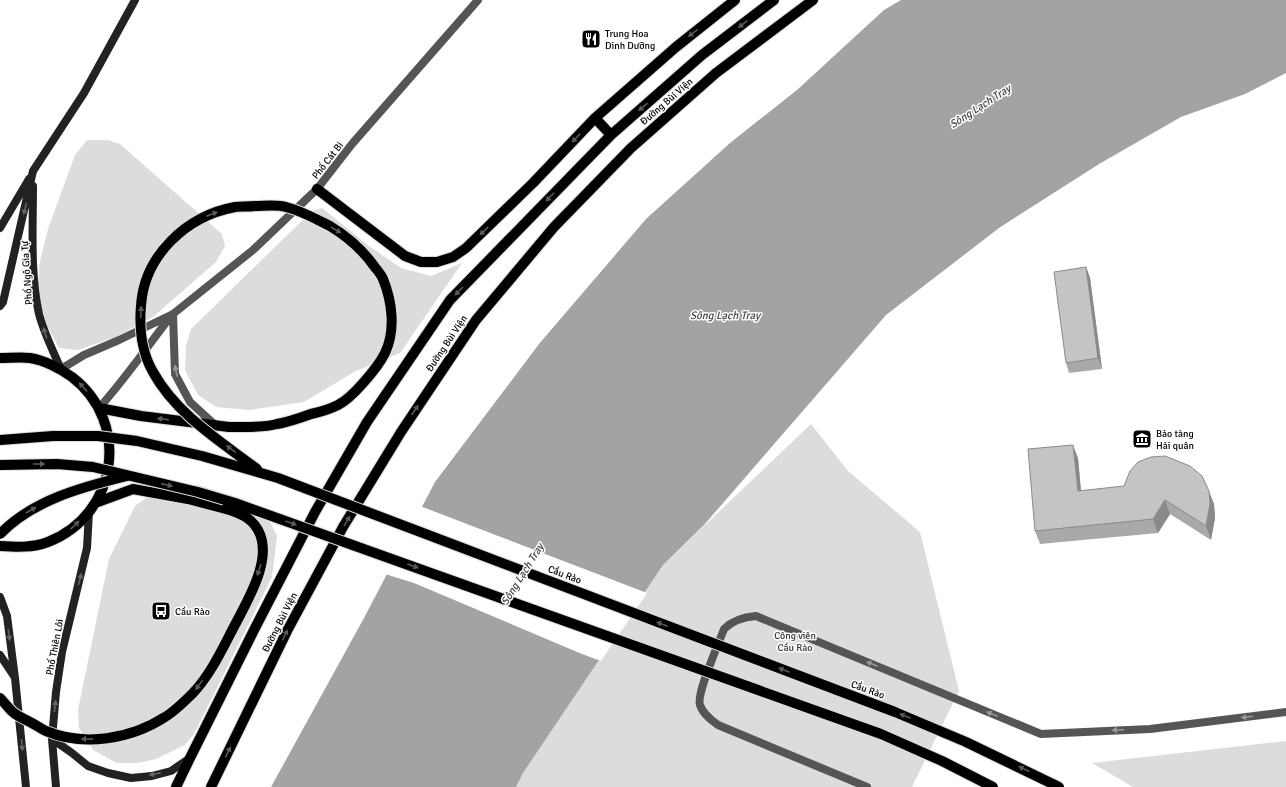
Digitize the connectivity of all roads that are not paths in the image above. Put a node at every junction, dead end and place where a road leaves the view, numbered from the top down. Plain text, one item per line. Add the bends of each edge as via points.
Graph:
1 (135, 0) edge
2 (478, 0) edge
3 (735, 0) edge
4 (774, 0) edge
5 (813, 0) edge
6 (595, 118) junction
7 (611, 135) junction
8 (34, 171) junction
9 (317, 189) junction
10 (0, 228) edge
11 (0, 306) edge
12 (173, 314) junction
13 (0, 358) edge
14 (61, 369) junction
15 (99, 408) junction
16 (214, 424) junction
17 (0, 440) edge
18 (0, 465) edge
19 (262, 472) junction
20 (129, 476) junction
21 (95, 504) junction
22 (89, 512) junction
23 (0, 534) edge
24 (0, 546) edge
25 (0, 597) edge
26 (0, 655) edge
27 (15, 678) junction
28 (0, 698) edge
29 (1286, 712) edge
30 (52, 740) junction
31 (190, 758) junction
32 (26, 787) edge
33 (56, 787) edge
34 (176, 787) edge
35 (211, 787) edge
36 (867, 787) edge
37 (993, 787) edge
38 (1059, 787) edge

1 - 8 main road, Phố Ngô Gia Tự via 84,93
2 - 9 street, Phố Cát Bi via 352,144
3 -> 6 main road via 676,47
4 -> 7 main road, Đường Bùi Viện via 702,55
35 -> 5 main road, Đường Bùi Viện via 287,631 343,527 401,432 476,320 554,227 631,148 716,73
6 - 7 main road
6 -> 9 main road via 466,248 453,257 437,262 421,262 406,256
7 -> 31 main road, Đường Bùi Viện via 450,300 366,422 315,512
8 - 10 main road
8 -> 11 main road, Phố Ngô Gia Tự
14 -> 8 main road, Phố Ngô Gia Tự via 47,339 36,295 33,245
9 - 12 street, Phố Cát Bi via 253,250
12 - 14 street, Phố Cát Bi via 84,355
12 - 15 street, Phố Cát Bi
16 -> 12 street via 190,402 175,374
13 - 14 main road via 31,358
15 -> 14 main road via 83,385
16 -> 15 main road via 162,419
15 - 21 main road via 108,431 110,456 106,481
19 -> 16 main road, bridge via 187,414 164,390 152,371 144,349 140,317 147,278 155,260 173,238 192,223 214,212 236,207 285,206 314,217 344,234 363,251 382,278 390,305 392,329 386,352 374,371 339,405 277,425 229,427
17 - 19 main road, Cầu Rào, bridge via 98,436 202,456
18 -> 20 main road, bridge via 86,466
38 -> 19 main road, Cầu Rào, bridge via 966,742 895,712
23 -> 20 main road, bridge via 12,522 46,502 95,484
20 -> 37 main road, bridge via 236,503 816,710 942,761
21 - 22 main road
21 -> 28 main road, bridge via 133,489 188,499 240,514 250,520 258,530 262,544 262,560 252,594 194,692 166,716 133,733 99,739 62,736 46,731 15,713
24 -> 22 main road via 23,547 48,542 70,530
30 -> 22 main road, Phố Thiên Lôi via 62,652 88,548
25 -> 27 main road via 7,616
26 - 27 main road
27 -> 32 main road
29 -> 36 street via 1150,729 1041,734 756,616 743,617 730,623 724,629 701,689 699,704 707,716 718,726
31 -> 30 main road via 171,771 131,778 108,774 88,766
30 - 33 main road, Phố Thiên Lôi
31 - 34 main road, Đường Bùi Viện

